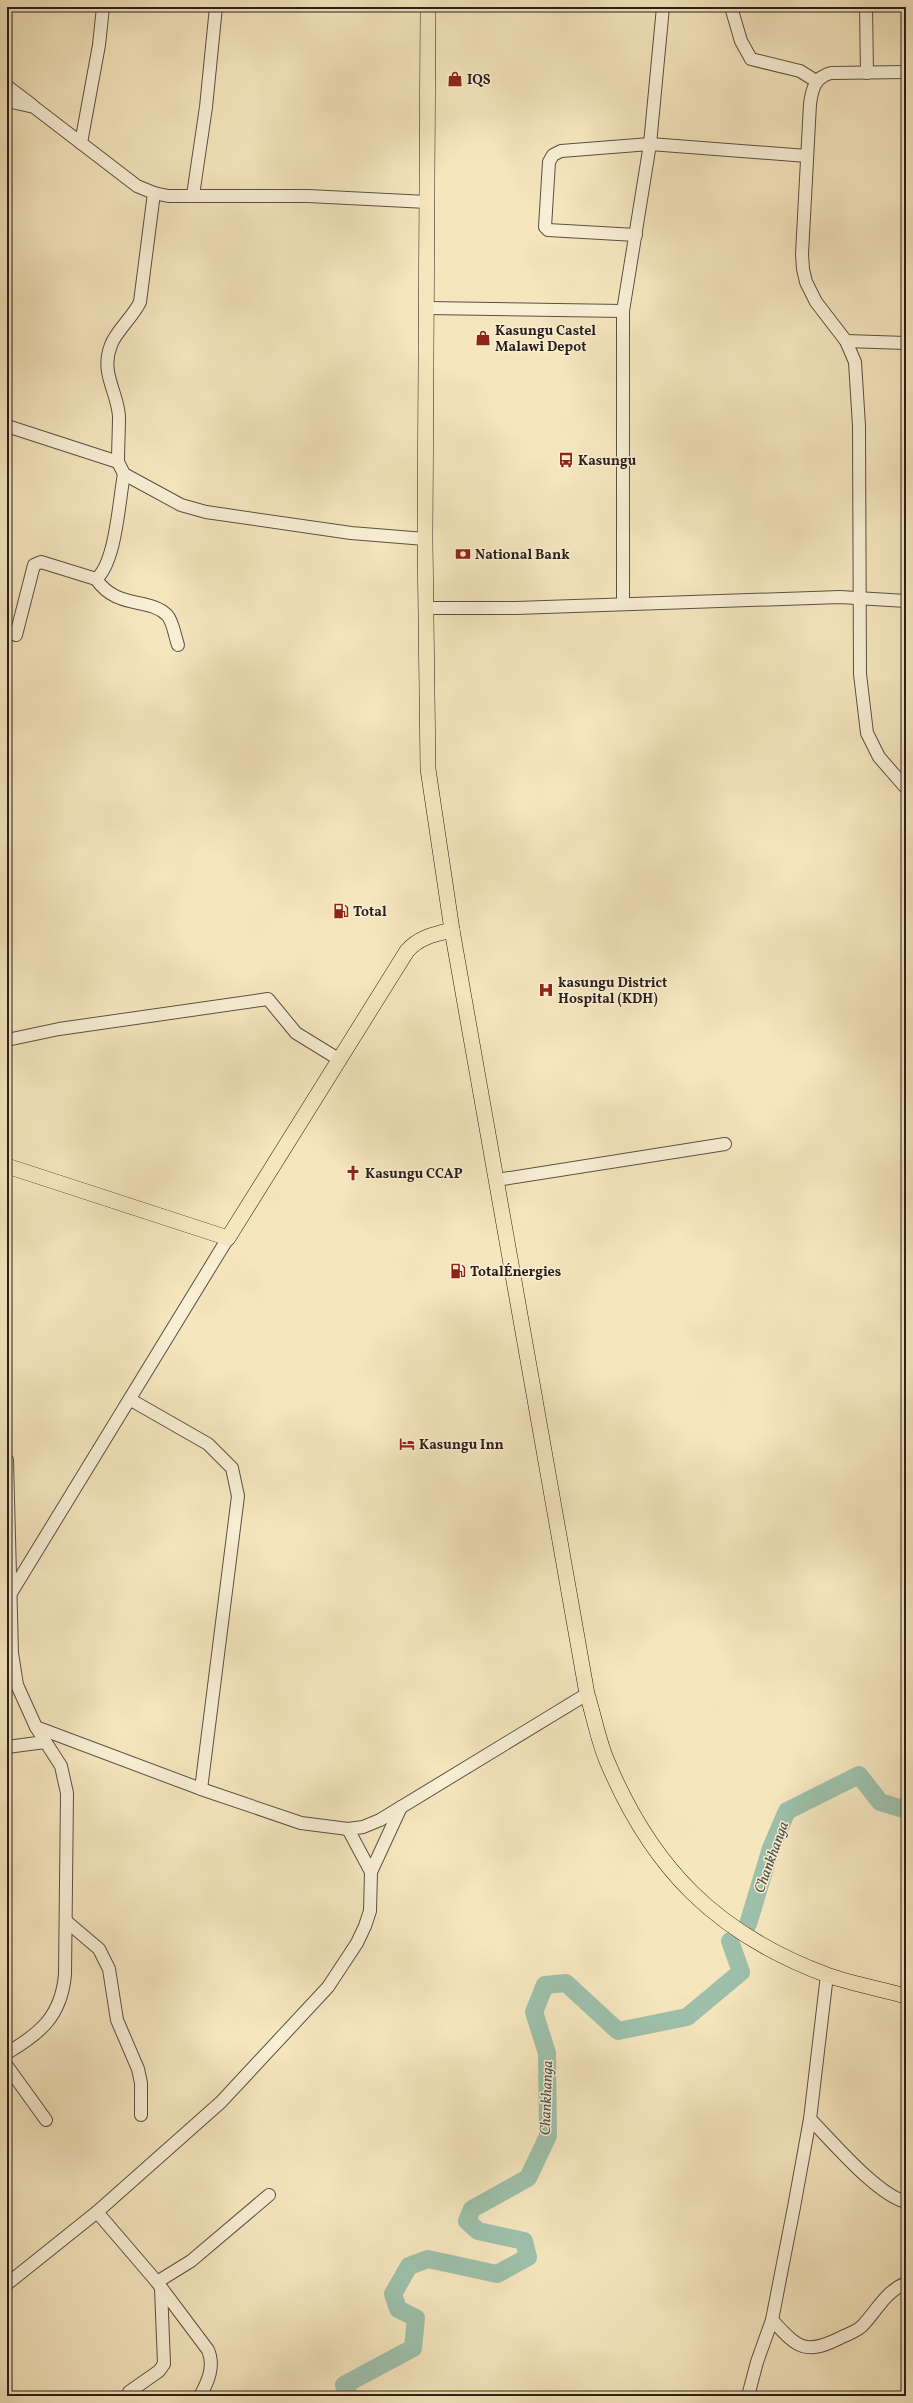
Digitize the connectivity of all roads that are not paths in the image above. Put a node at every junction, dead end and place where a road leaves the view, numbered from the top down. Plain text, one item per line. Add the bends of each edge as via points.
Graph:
1 (102, 7) edge
2 (216, 7) edge
3 (428, 7) edge
4 (663, 7) edge
5 (731, 7) edge
6 (866, 7) edge
7 (906, 72) edge
8 (867, 73) junction
9 (816, 81) junction
10 (7, 86) edge
11 (7, 101) edge
12 (34, 107) junction
13 (80, 143) junction
14 (650, 144) junction
15 (807, 156) junction
16 (154, 193) junction
17 (193, 195) junction
18 (427, 202) junction
19 (636, 235) junction
20 (427, 308) junction
21 (623, 310) junction
22 (846, 341) junction
23 (906, 344) edge
24 (7, 426) edge
25 (118, 462) junction
26 (124, 474) junction
27 (425, 539) junction
28 (96, 579) junction
29 (860, 598) junction
30 (906, 601) edge
31 (623, 604) junction
32 (426, 608) junction
33 (16, 635) dead end
34 (178, 645) dead end
35 (906, 788) edge
36 (452, 930) junction
37 (7, 1040) edge
38 (340, 1060) junction
39 (725, 1144) dead end
40 (7, 1166) edge
41 (497, 1180) junction
42 (228, 1238) junction
43 (131, 1400) junction
44 (7, 1460) edge
45 (8, 1485) edge
46 (11, 1593) junction
47 (12, 1653) junction
48 (7, 1665) edge
49 (587, 1694) junction
50 (36, 1727) junction
51 (45, 1742) junction
52 (7, 1746) edge
53 (201, 1789) junction
54 (401, 1807) junction
55 (348, 1829) junction
56 (371, 1872) junction
57 (66, 1921) junction
58 (827, 1975) junction
59 (906, 1996) edge
60 (7, 2053) edge
61 (7, 2066) edge
62 (141, 2115) dead end
63 (810, 2119) junction
64 (46, 2120) dead end
65 (270, 2195) dead end
66 (906, 2202) edge
67 (97, 2212) junction
68 (906, 2283) edge
69 (7, 2284) edge
70 (159, 2285) junction
71 (772, 2320) junction
72 (129, 2392) dead end
73 (200, 2396) edge
74 (748, 2396) edge

1 - 13 street via 99,45
2 - 17 street via 206,107
3 - 18 main road
4 - 14 street
5 - 9 street via 741,41 751,59 800,71
6 - 8 street
7 - 8 street
8 - 9 street via 831,73
9 - 15 street via 810,104
10 - 12 street
11 - 12 street
12 - 13 street
13 - 16 street via 132,182
14 - 15 street
14 - 19 street
14 - 19 street via 561,151 553,155 549,162 545,227 548,230
15 - 22 street via 803,269 816,302
16 - 17 street
16 - 25 street via 140,302 135,313 111,343 107,356 107,375 119,415
17 - 18 street via 308,196
18 - 20 main road
19 - 21 street
20 - 21 street
20 - 27 main road
21 - 31 street
22 - 23 street
22 - 29 street via 855,362 859,426
24 - 25 street
25 - 26 street
26 - 27 street via 181,505 206,512 351,533
26 - 28 street via 116,530 104,573
27 - 32 main road
28 - 33 street via 41,562 34,564
28 - 34 street via 103,590 114,596 158,609 168,616
29 - 30 street
29 - 31 street
29 - 35 street via 860,674 867,734 879,757
31 - 32 street
32 - 36 main road via 428,768
36 - 38 main road via 414,942
36 - 41 main road
37 - 38 street via 59,1029 268,999 296,1033
38 - 42 main road
39 - 41 street
40 - 42 main road
41 - 49 main road
42 - 43 street
43 - 46 street
43 - 53 street via 208,1444 232,1468 238,1496
44 - 45 street
45 - 46 street
46 - 47 street
47 - 48 street
47 - 50 street via 17,1685
49 - 54 street
49 - 58 main road via 606,1759 631,1814 668,1869 715,1915 734,1929
50 - 51 street
50 - 53 street
51 - 52 street
51 - 57 street via 61,1766 67,1793
53 - 55 street via 301,1823
54 - 55 street via 380,1820 363,1827
54 - 56 street
55 - 56 street
56 - 67 street via 370,1911 365,1926 328,1987 221,2102
57 - 60 street via 66,1974 56,2010 38,2032
57 - 62 street via 99,1950 109,1969 117,2020 141,2082
58 - 59 main road
58 - 63 street
61 - 64 street
63 - 66 street via 881,2189
63 - 71 street
65 - 70 street
67 - 69 street
67 - 70 street
68 - 71 street via 887,2294 862,2327 829,2345 801,2347
70 - 72 street via 164,2364 159,2372
70 - 73 street via 211,2356 210,2375
71 - 74 street via 756,2362

